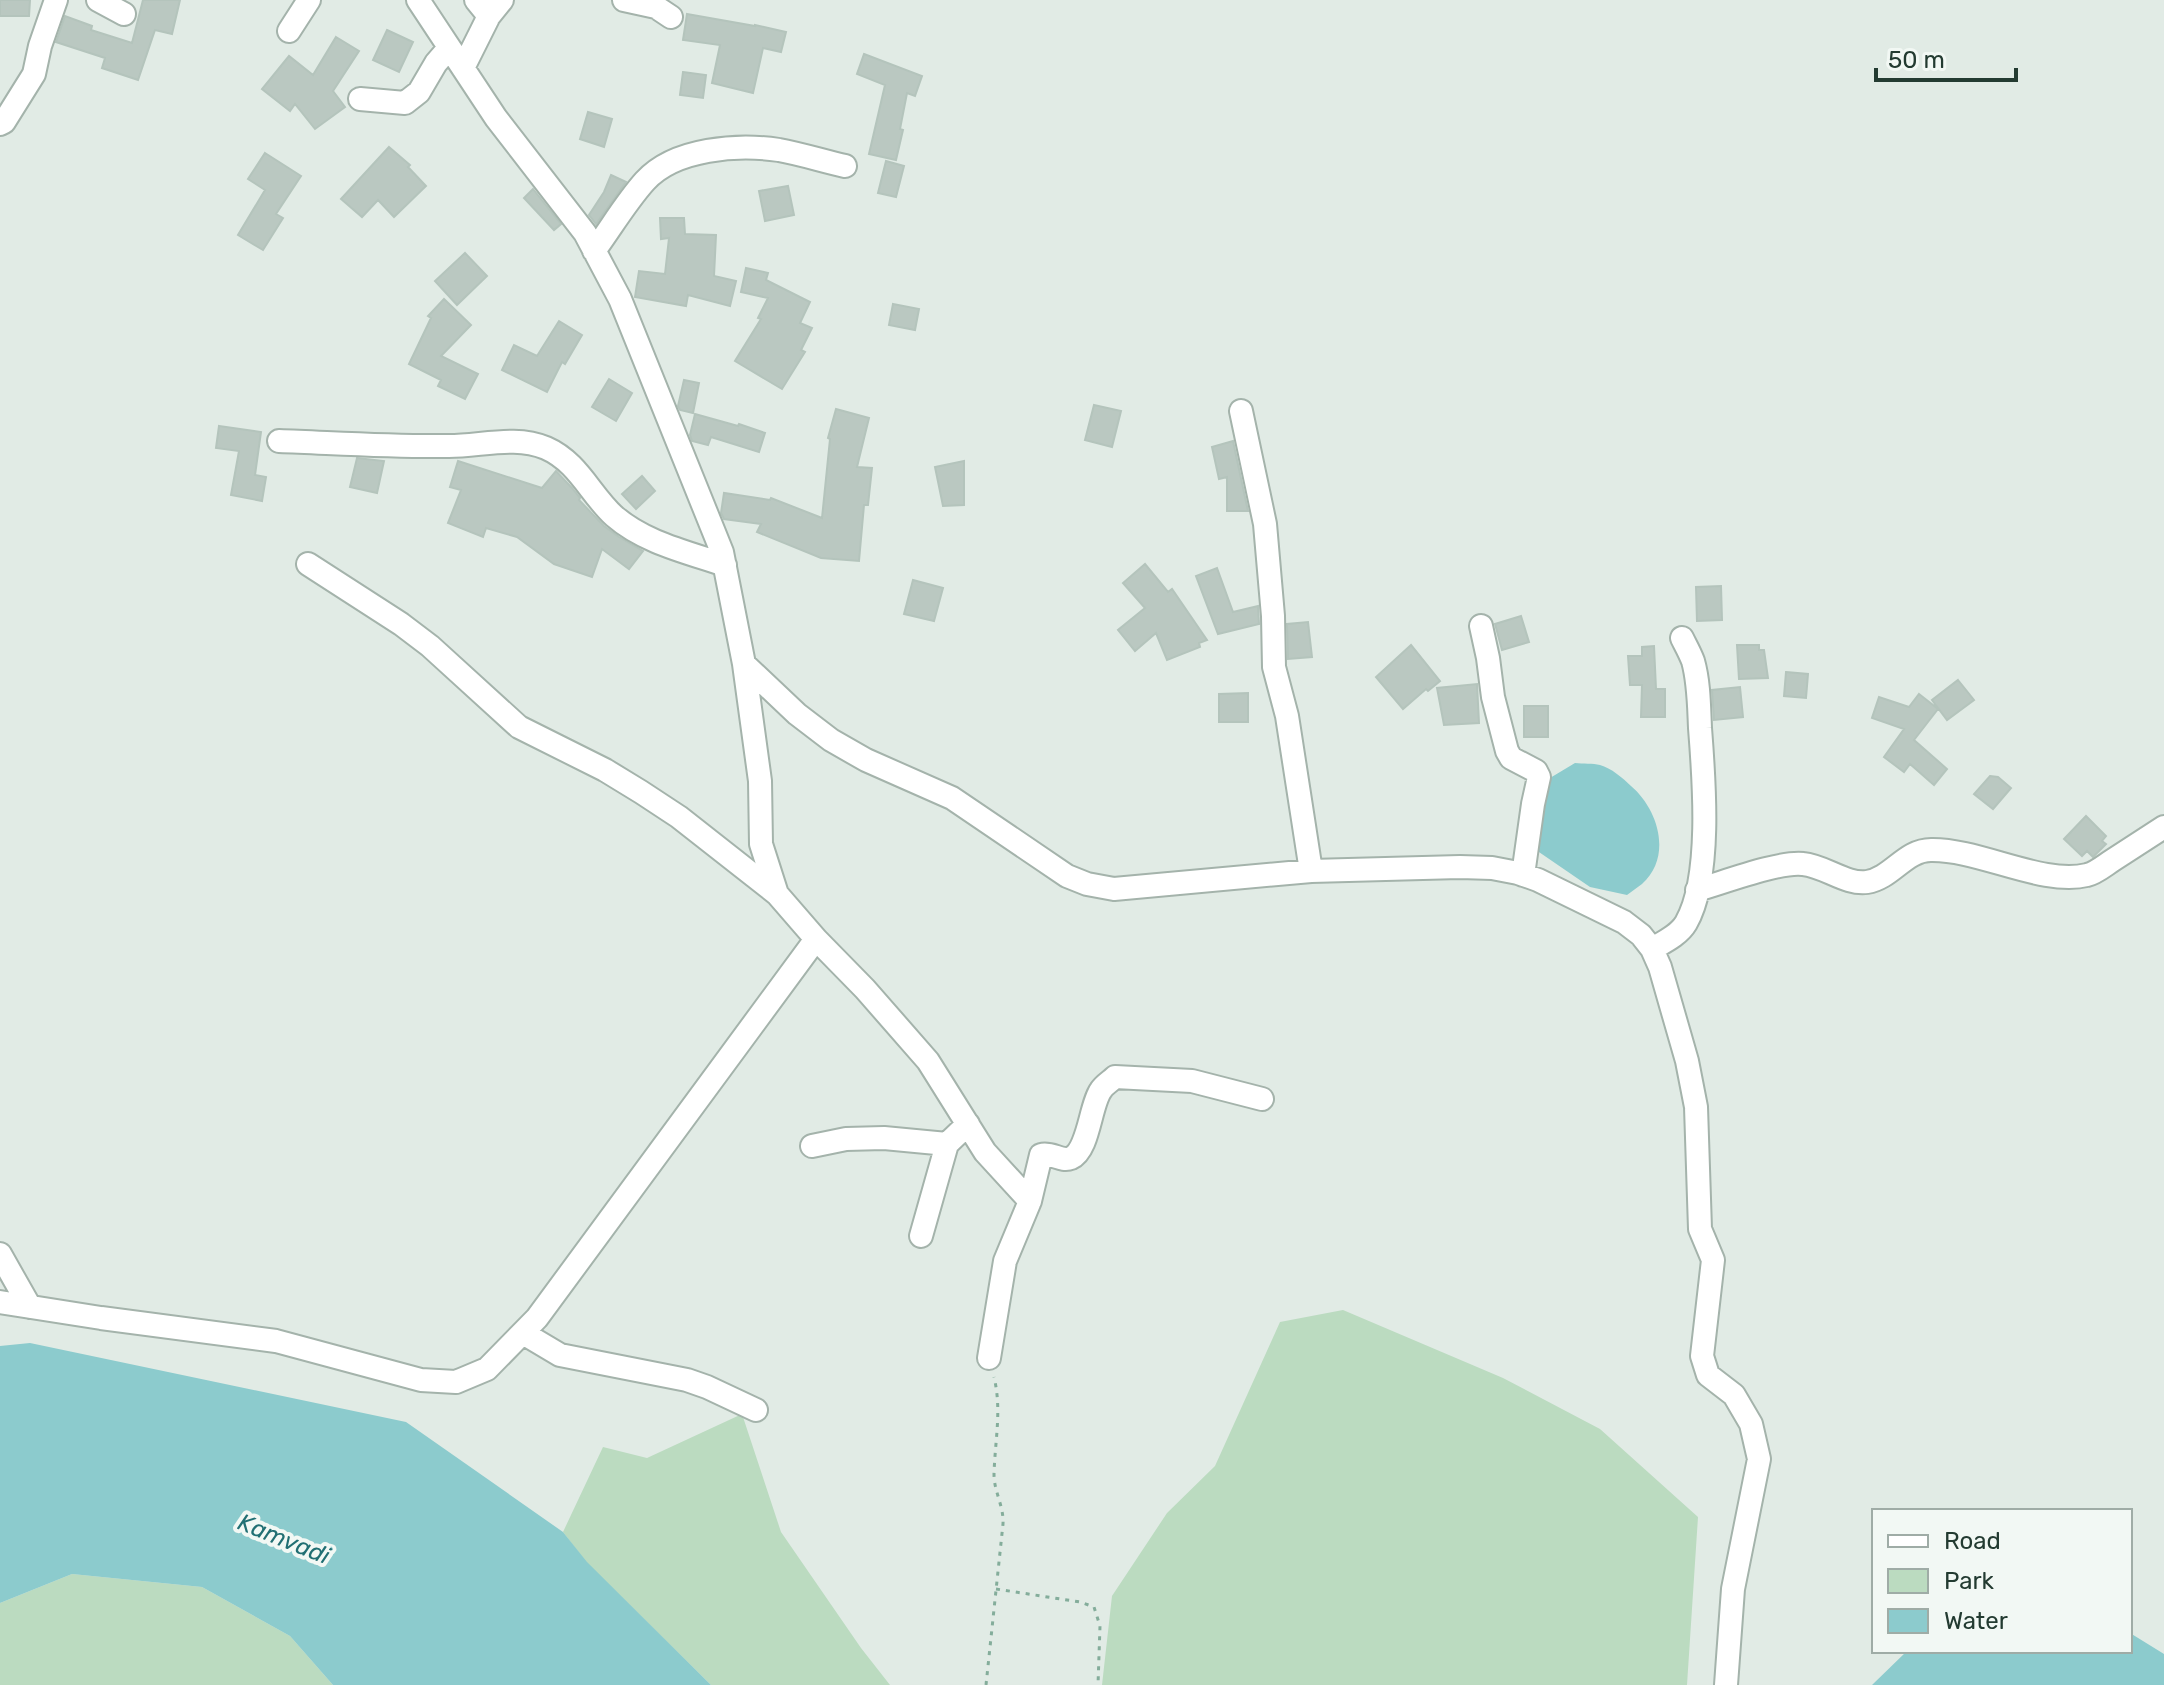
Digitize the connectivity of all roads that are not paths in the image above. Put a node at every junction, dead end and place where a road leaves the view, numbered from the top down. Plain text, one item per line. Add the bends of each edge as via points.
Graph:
1 (56, 0) edge
2 (98, 0) edge
3 (309, 0) edge
4 (418, 0) edge
5 (624, 0) edge
6 (489, 5) edge
7 (124, 14) dead end
8 (671, 17) dead end
9 (289, 31) dead end
10 (449, 48) junction
11 (463, 68) junction
12 (360, 99) dead end
13 (0, 124) edge
14 (845, 166) dead end
15 (594, 251) junction
16 (1241, 411) dead end
17 (279, 441) dead end
18 (308, 564) dead end
19 (725, 565) junction
20 (1481, 626) dead end
21 (1682, 638) dead end
22 (744, 664) junction
23 (2164, 827) edge
24 (1311, 871) junction
25 (1523, 875) junction
26 (1697, 890) junction
27 (777, 894) junction
28 (816, 939) junction
29 (1652, 949) junction
30 (1262, 1099) dead end
31 (968, 1124) junction
32 (947, 1144) junction
33 (812, 1146) dead end
34 (1030, 1201) junction
35 (921, 1236) dead end
36 (0, 1254) edge
37 (0, 1302) edge
38 (30, 1307) junction
39 (523, 1333) junction
40 (989, 1358) road end
41 (756, 1410) dead end
42 (1726, 1685) edge

1 - 13 street via 34,74
2 - 7 street
3 - 9 street
4 - 10 street
5 - 8 street via 656,7
6 - 11 street
10 - 11 street
10 - 12 street via 419,92 405,103
11 - 15 street
14 - 15 street via 764,148 682,157 646,180
15 - 19 street via 620,299
16 - 24 street via 1265,524 1274,667 1287,716
17 - 19 street via 446,446 523,442 545,447 576,469 612,514 647,539
18 - 27 street via 430,646 519,727 641,792
19 - 22 street
20 - 25 street via 1507,751 1539,777
21 - 26 street via 1697,685 1704,791
22 - 24 street via 831,740 952,798 1087,884 1134,888
22 - 27 street via 760,781 761,844
23 - 26 street via 2090,875 2043,874 1974,855 1927,849 1865,883 1793,863
24 - 25 street via 1460,867
25 - 29 street via 1624,922
26 - 29 street via 1684,927
27 - 28 street
28 - 31 street via 928,1061
28 - 39 street
29 - 42 street via 1696,1107 1700,1229 1713,1260 1702,1356 1708,1375 1734,1395 1751,1424 1759,1459 1733,1589
30 - 34 street via 1192,1081 1115,1077 1101,1090 1075,1157 1041,1155
31 - 32 street
31 - 34 street via 985,1152
32 - 33 street via 871,1138
32 - 35 street
34 - 40 street via 1005,1261
36 - 38 street
37 - 38 street
38 - 39 street via 276,1341 421,1380 456,1382 487,1369
39 - 41 street via 560,1355 697,1384

